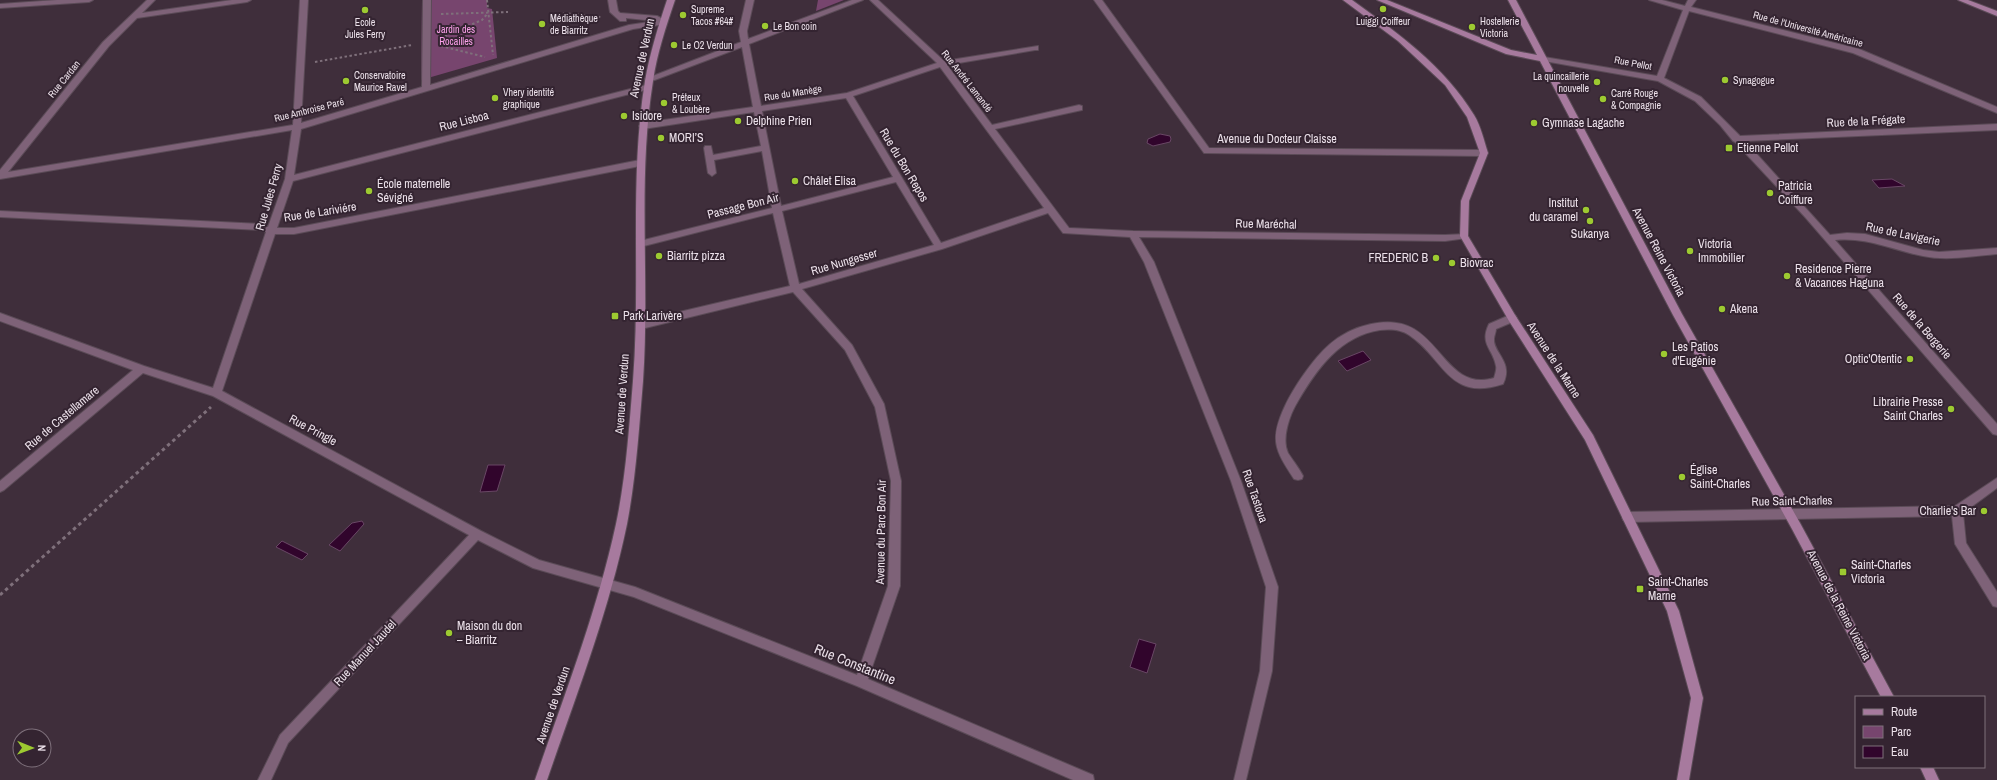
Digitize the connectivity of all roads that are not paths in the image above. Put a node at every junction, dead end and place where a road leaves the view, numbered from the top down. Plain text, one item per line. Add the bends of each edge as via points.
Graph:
1 (89, 0) edge
2 (151, 0) edge
3 (248, 0) edge
4 (304, 0) edge
5 (427, 0) edge
6 (612, 0) edge
7 (671, 0) edge
8 (750, 0) edge
9 (859, 0) edge
10 (874, 0) edge
11 (1098, 0) edge
12 (1347, 0) edge
13 (1381, 0) edge
14 (1512, 0) edge
15 (1653, 0) edge
16 (1692, 0) edge
17 (1962, 0) edge
18 (0, 6) edge
19 (1687, 8) junction
20 (1997, 14) edge
21 (618, 15) junction
22 (134, 16) junction
23 (662, 22) junction
24 (632, 27) junction
25 (746, 43) junction
26 (1035, 48) dead end
27 (1544, 59) junction
28 (942, 64) junction
29 (1660, 80) junction
30 (647, 83) junction
31 (426, 88) junction
32 (848, 95) junction
33 (1080, 108) dead end
34 (759, 109) junction
35 (1997, 110) edge
36 (643, 126) junction
37 (296, 127) junction
38 (1997, 127) edge
39 (990, 128) junction
40 (1736, 138) junction
41 (708, 148) dead end
42 (766, 148) junction
43 (1484, 152) junction
44 (710, 158) junction
45 (640, 163) junction
46 (712, 173) dead end
47 (0, 176) edge
48 (288, 179) junction
49 (898, 179) junction
50 (1051, 209) junction
51 (777, 210) junction
52 (0, 214) edge
53 (272, 231) junction
54 (1066, 231) joint
55 (1133, 234) junction
56 (1464, 236) junction
57 (1827, 238) junction
58 (640, 244) junction
59 (939, 247) junction
60 (1997, 251) edge
61 (795, 288) junction
62 (0, 317) edge
63 (1512, 318) junction
64 (640, 325) junction
65 (141, 369) junction
66 (220, 394) junction
67 (1997, 431) edge
68 (1298, 476) dead end
69 (1997, 482) edge
70 (0, 488) edge
71 (1957, 511) junction
72 (1789, 514) junction
73 (1627, 517) junction
74 (477, 534) junction
75 (606, 584) junction
76 (1997, 602) edge
77 (861, 682) junction
78 (1887, 696) edge
79 (1927, 768) edge
80 (264, 780) edge
81 (541, 780) edge
82 (1088, 780) edge
83 (1240, 780) edge
84 (1683, 780) edge
85 (1933, 780) edge

1 - 18 street
2 - 22 street, Rue Cardan
3 - 22 street
4 - 37 street, Rue Jules Ferry
5 - 31 street
6 - 21 street via 614,12
7 - 23 main road, Avenue de Verdun
8 - 25 street via 743,31
9 - 25 street, Rue Lisboa
10 - 28 street, Rue André Lamandé
11 - 43 street, Avenue du Docteur Claisse via 1207,151
12 - 43 main road via 1401,40 1448,83 1471,117
13 - 27 main road, Rue Pellot via 1509,52
14 - 27 main road, Avenue Reine Victoria
15 - 19 street, Rue de l'Université Américaine
16 - 19 street
17 - 20 main road
19 - 29 street
19 - 35 street, Rue de l'Université Américaine via 1856,51
21 - 23 street via 657,18
21 - 24 street
22 - 47 street, Rue Cardan via 106,44
23 - 24 street, Rue Ambroise Paré
23 - 30 main road, Avenue de Verdun
24 - 31 street, Rue Ambroise Paré
25 - 30 street, Rue Lisboa
25 - 34 street
26 - 28 street, Rue du Manège
27 - 29 street, Rue Pellot
27 - 72 main road, Avenue Reine Victoria via 1678,315
28 - 32 street, Rue du Manège
28 - 39 street, Rue André Lamandé
29 - 40 street, Rue Pellot via 1698,99
30 - 36 main road, Avenue de Verdun
30 - 48 street, Rue Lisboa
31 - 37 street, Rue Ambroise Paré
32 - 34 street, Rue du Manège
32 - 49 street, Rue du Bon Repos
33 - 39 street, Rue André Lamandé
34 - 36 street, Rue du Manège
34 - 42 street
36 - 45 main road, Avenue de Verdun
37 - 47 street, Rue Ambroise Paré
37 - 48 street, Rue Jules Ferry
38 - 40 street, Rue de la Frégate
39 - 50 street, Rue André Lamandé
40 - 57 street, Rue Pellot
41 - 44 street
42 - 44 street
42 - 51 street
43 - 56 main road via 1465,200
44 - 46 street
45 - 53 street, Rue de Lariviére via 294,231
45 - 58 main road, Avenue de Verdun
48 - 53 street, Rue Jules Ferry
49 - 51 street, Passage Bon Air
49 - 59 street, Rue du Bon Repos
50 - 54 street, Rue André Lamandé
50 - 59 street, Rue Nungesser
51 - 58 street, Passage Bon Air
51 - 61 street
52 - 53 street, Rue de Lariviére via 260,227
53 - 66 street, Rue Jules Ferry
54 - 55 street, Rue Maréchal
55 - 56 street, Rue Maréchal via 1445,238
55 - 83 street, Rue Tastoua via 1149,262 1236,481 1272,587 1266,671
56 - 63 main road, Avenue de la Marne
57 - 60 street, Rue de Lavigerie via 1864,237 1939,255
57 - 67 street, Rue de la Bergerie
58 - 64 main road, Avenue de Verdun
59 - 61 street, Rue Nungesser
61 - 64 street, Rue Nungesser
61 - 77 street, Avenue du Parc Bon Air via 849,348 880,407 896,481 894,586
62 - 65 street, Rue Pringle
63 - 68 street via 1492,327 1489,340 1501,366 1499,381 1480,385 1462,380 1441,362 1420,338 1402,328 1383,326 1363,330 1333,347 1293,400 1282,423 1282,449
63 - 73 main road, Avenue de la Marne via 1589,438
64 - 75 main road, Avenue de Verdun via 629,475
65 - 66 street, Rue Pringle
65 - 70 street, Rue de Castellamare
66 - 74 street, Rue Pringle
69 - 71 street
71 - 72 street, Rue Saint-Charles
71 - 76 street via 1961,544
72 - 73 street, Rue Saint-Charles
72 - 78 main road, Avenue de la Reine Victoria
73 - 84 main road, Avenue de la Marne via 1673,611 1697,698
74 - 75 street, Rue Pringle via 537,564
74 - 80 street, Rue Manuel Jaudel via 284,739
75 - 77 street, Rue Constantine via 636,592
75 - 81 main road, Avenue de Verdun via 582,664
77 - 82 street, Rue Constantine
79 - 85 main road

